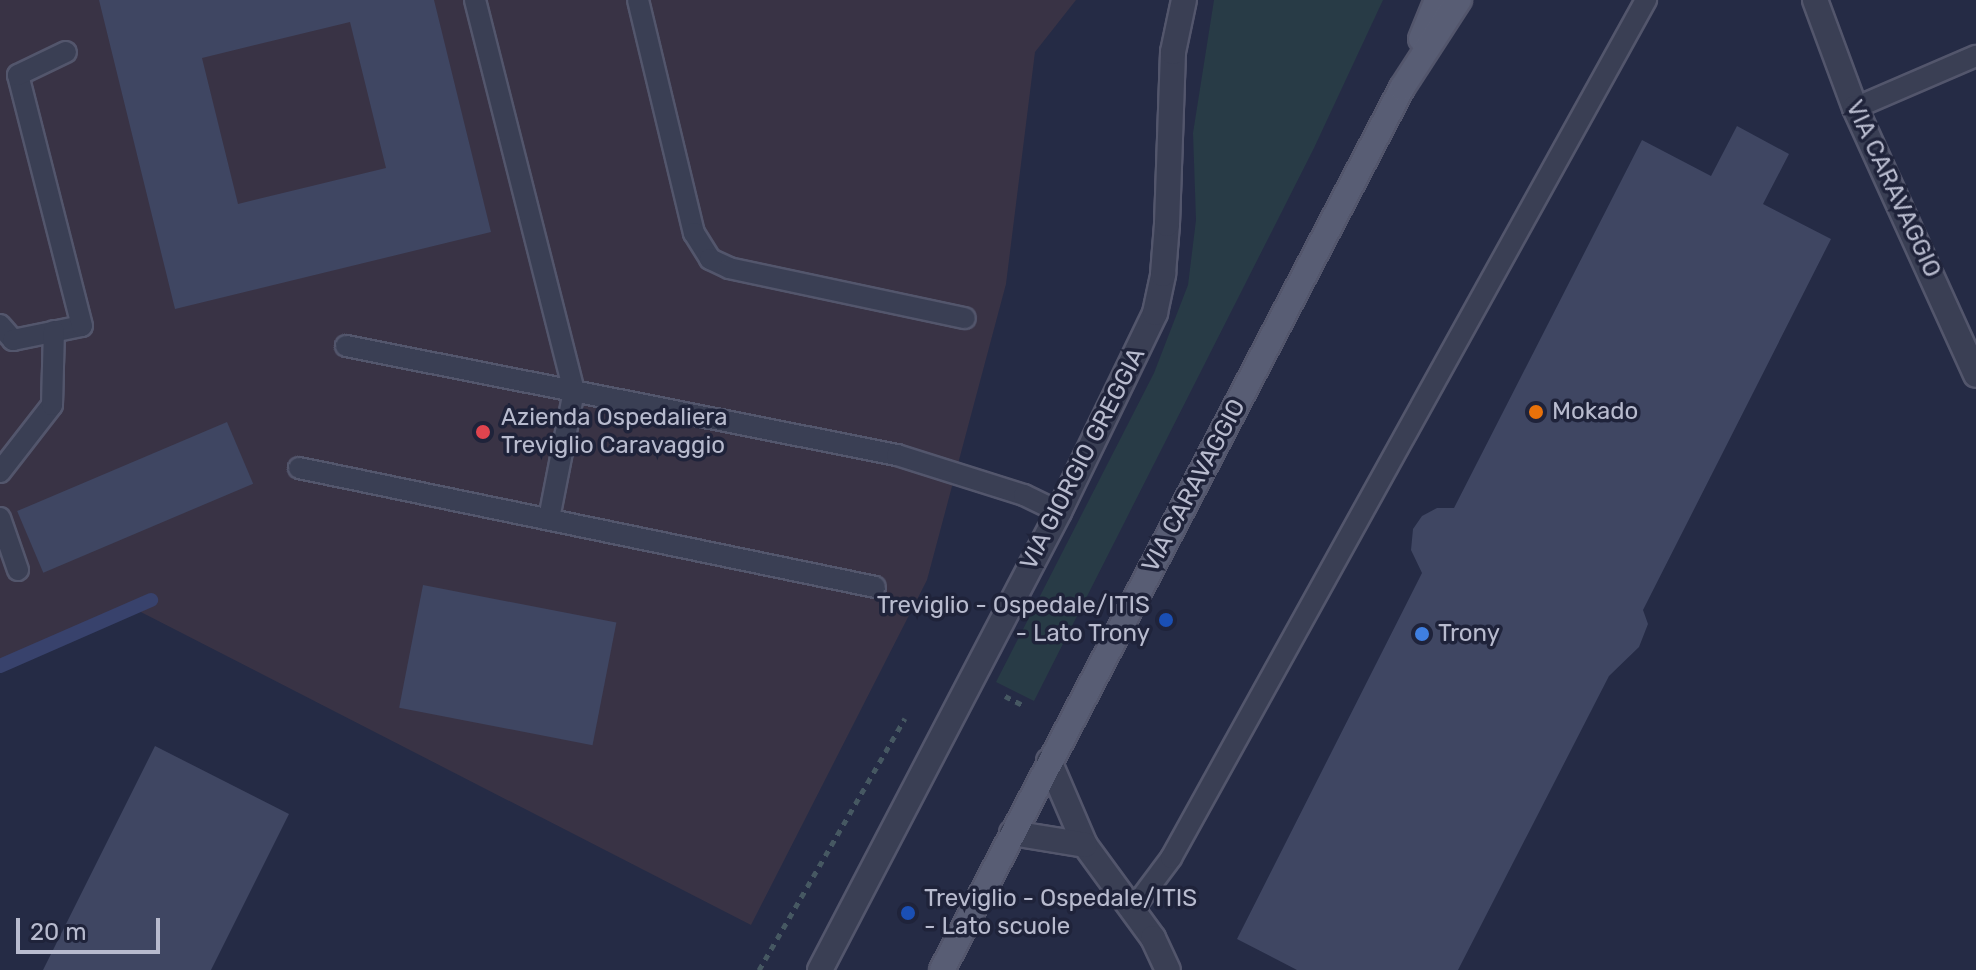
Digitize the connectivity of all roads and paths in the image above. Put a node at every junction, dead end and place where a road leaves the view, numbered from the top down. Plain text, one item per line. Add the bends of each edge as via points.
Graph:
1 (475, 0) edge
2 (638, 0) edge
3 (1184, 0) edge
4 (1437, 0) edge
5 (1459, 0) edge
6 (1646, 0) edge
7 (1815, 0) edge
8 (66, 52) dead end
9 (1976, 56) edge
10 (1402, 88) junction
11 (1855, 108) junction
12 (965, 318) dead end
13 (0, 325) edge
14 (54, 331) junction
15 (346, 346) dead end
16 (1976, 375) edge
17 (574, 391) junction
18 (299, 468) dead end
19 (0, 472) edge
20 (1059, 512) junction
21 (0, 518) edge
22 (549, 519) junction
23 (18, 570) dead end
24 (875, 587) dead end
25 (994, 691) dead end
26 (1025, 706) dead end
27 (907, 716) dead end
28 (1049, 761) junction
29 (1012, 833) junction
30 (1085, 845) junction
31 (1133, 909) junction
32 (759, 970) edge
33 (820, 970) edge
34 (942, 970) edge
35 (1168, 970) edge

1 - 17 lane
2 - 12 lane via 694,233 710,259 729,268
3 - 20 street, VIA GIORGIO GREGGIA via 1173,52 1167,224 1155,313
4 - 10 main road, VIA CARAVAGGIO
5 - 10 main road, VIA CARAVAGGIO
6 - 31 lane via 1171,858
7 - 11 street, VIA CARAVAGGIO
8 - 14 lane via 18,75 82,326
9 - 11 lane
10 - 28 main road, VIA CARAVAGGIO
11 - 16 street, VIA CARAVAGGIO
13 - 14 lane via 13,340
14 - 19 lane via 52,405
15 - 17 lane
17 - 20 lane via 897,455 1024,495
17 - 22 lane
18 - 22 lane
20 - 33 street, VIA GIORGIO GREGGIA
21 - 23 lane
22 - 24 lane
25 - 26 path
27 - 32 path
28 - 29 main road, VIA CARAVAGGIO
28 - 30 street
29 - 30 street
29 - 34 main road, VIA CARAVAGGIO
30 - 31 street
31 - 35 street

